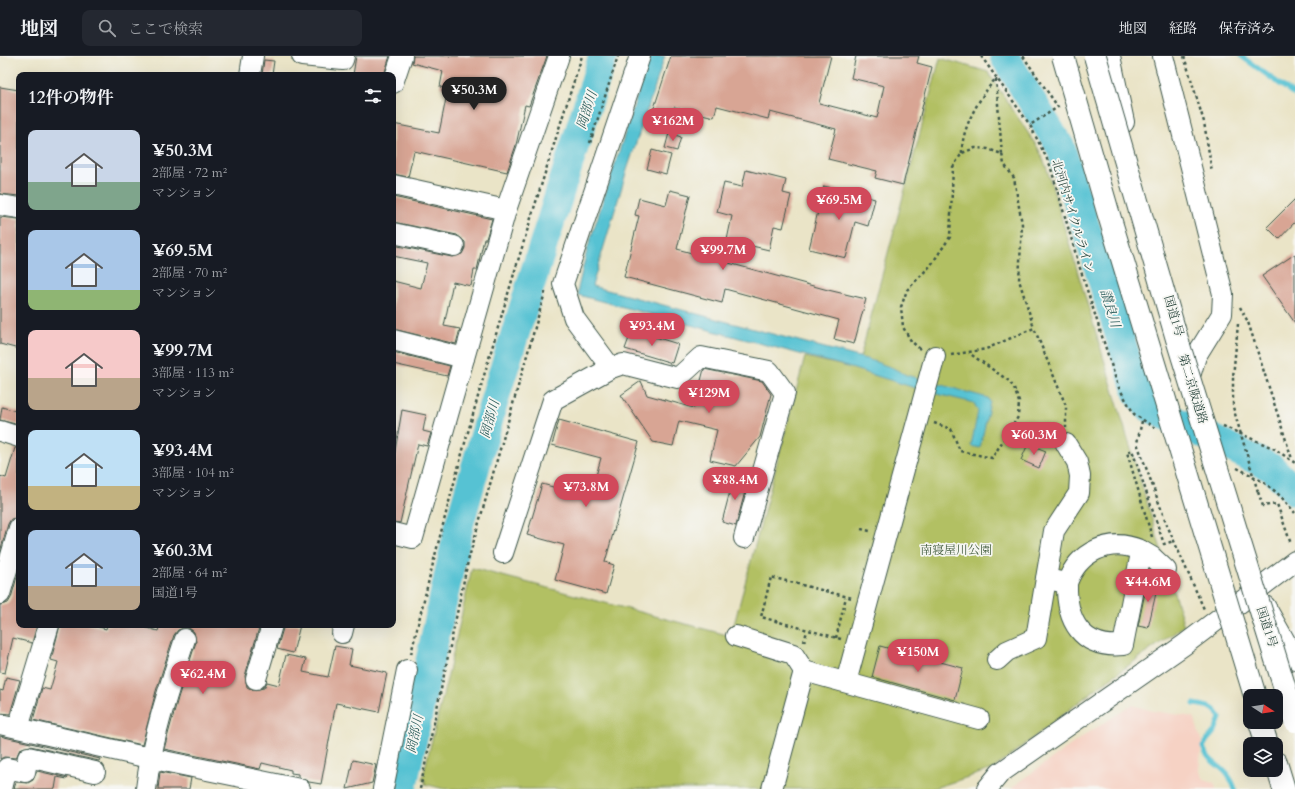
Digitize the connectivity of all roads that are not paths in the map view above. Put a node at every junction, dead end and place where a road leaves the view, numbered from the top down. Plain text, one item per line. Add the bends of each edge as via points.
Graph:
1 (253, 56) edge
2 (302, 56) edge
3 (344, 56) edge
4 (402, 56) edge
5 (559, 56) edge
6 (640, 56) edge
7 (1052, 56) edge
8 (1095, 56) edge
9 (1099, 56) edge
10 (1109, 56) edge
11 (1163, 56) edge
12 (1064, 63) edge
13 (250, 72) edge
14 (396, 74) edge
15 (396, 186) edge
16 (1141, 203) junction
17 (0, 205) edge
18 (16, 208) edge
19 (506, 210) junction
20 (396, 234) edge
21 (454, 246) dead end
22 (396, 341) edge
23 (935, 356) road end
24 (464, 358) junction
25 (611, 368) junction
26 (1191, 373) junction
27 (0, 431) edge
28 (16, 435) edge
29 (1066, 444) road end
30 (396, 534) edge
31 (744, 538) dead end
32 (16, 539) edge
33 (503, 553) dead end
34 (1294, 554) edge
35 (1046, 579) junction
36 (1067, 583) junction
37 (1256, 590) junction
38 (0, 595) edge
39 (1219, 619) junction
40 (48, 628) edge
41 (271, 628) edge
42 (736, 636) dead end
43 (185, 639) dead end
44 (1295, 659) edge
45 (997, 660) dead end
46 (407, 670) road end
47 (804, 671) junction
48 (848, 675) junction
49 (256, 679) dead end
50 (1251, 689) edge
51 (1252, 689) edge
52 (1295, 713) edge
53 (979, 719) dead end
54 (1295, 720) edge
55 (17, 728) edge
56 (28, 757) junction
57 (150, 758) junction
58 (94, 772) dead end
59 (1278, 777) edge
60 (1280, 777) edge
61 (2, 785) edge
62 (146, 789) edge
63 (300, 789) edge
64 (383, 789) edge
65 (772, 789) edge
66 (986, 789) edge
67 (1283, 789) edge

1 - 13 street
2 - 3 street via 343,60
4 - 14 street
5 - 19 street
6 - 25 street via 563,284 574,318
7 - 12 street
8 - 54 highway, 第二京阪道路, bridge via 1157,272
9 - 16 highway, 国道1号
10 - 16 highway
11 - 26 street via 1223,294 1222,314 1196,356
12 - 39 highway, bridge via 1177,447
12 - 51 highway, bridge
15 - 19 street
16 - 26 highway, 国道1号
17 - 18 street
19 - 24 street
20 - 21 street
22 - 24 street
23 - 48 street
24 - 30 street via 413,538
25 - 31 street via 622,364 678,378 701,357 769,371 785,393
25 - 33 street via 553,400
26 - 37 highway, 国道1号, bridge
27 - 28 street
29 - 35 street via 1077,462 1080,476 1079,493 1054,531
32 - 38 street
34 - 37 street
35 - 36 street
35 - 45 street via 1036,638 1006,650
36 - 36 street via 1069,612 1082,634 1104,644 1123,645 1140,558 1154,556 1131,547 1101,547 1071,571
37 - 39 street
37 - 44 street
37 - 52 highway, 国道1号
39 - 50 highway
39 - 66 street via 1000,773
40 - 55 street
41 - 49 street
42 - 47 street via 793,654
43 - 57 street
46 - 64 street
47 - 48 street
47 - 65 street
48 - 53 street
55 - 56 street
55 - 57 street
56 - 58 street
56 - 61 street via 25,772 7,768
57 - 62 street
57 - 63 street
59 - 67 highway
60 - 67 highway

